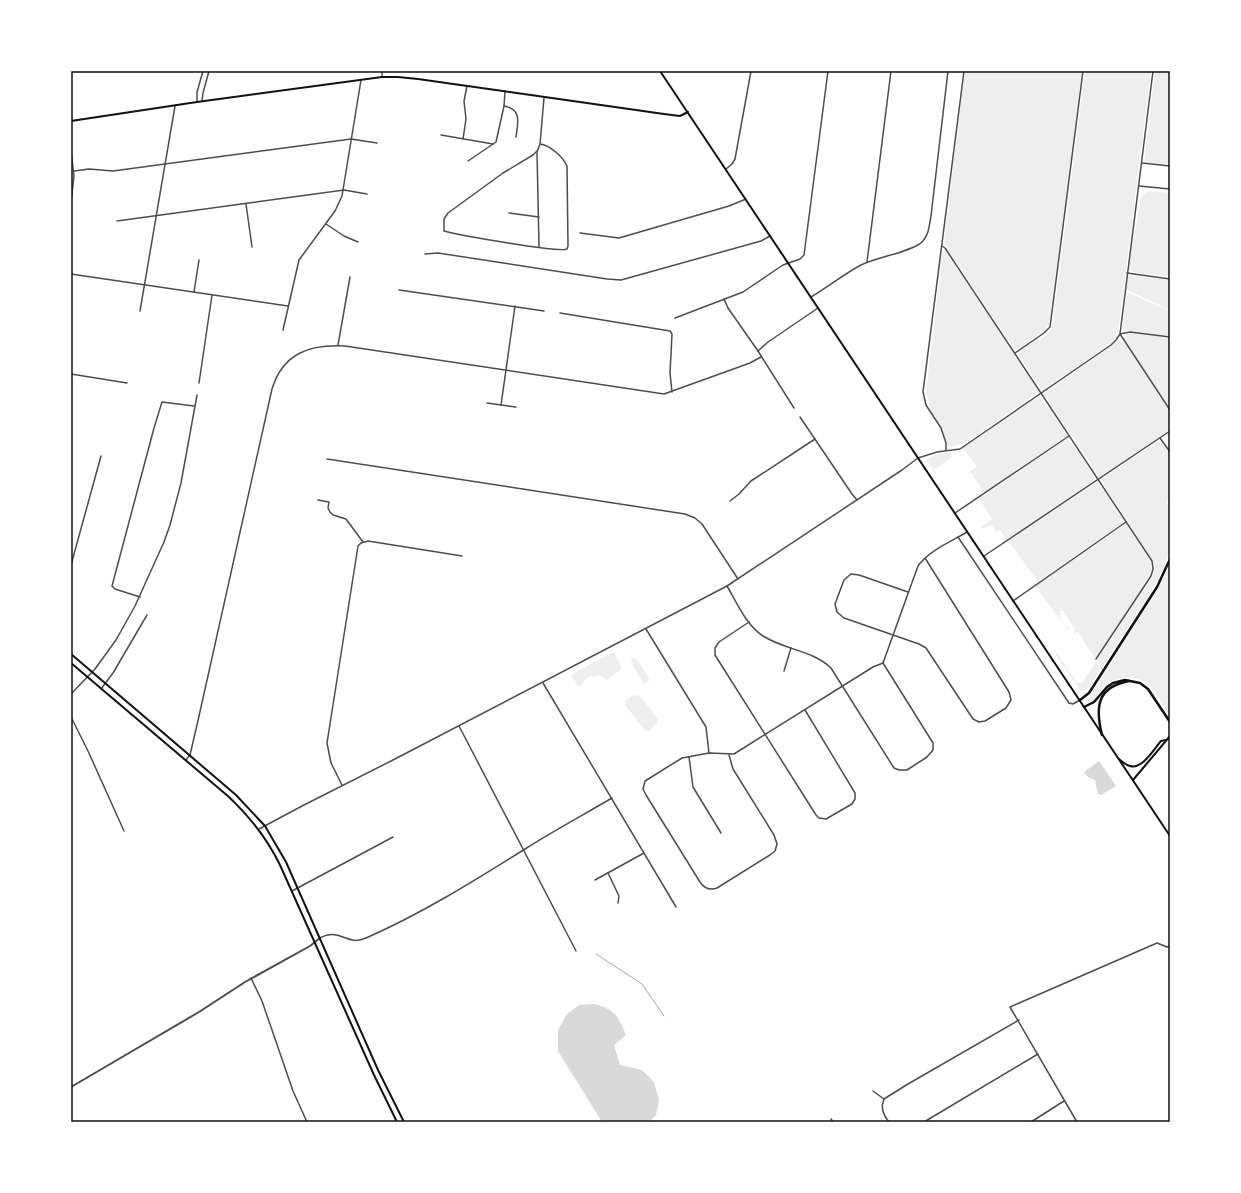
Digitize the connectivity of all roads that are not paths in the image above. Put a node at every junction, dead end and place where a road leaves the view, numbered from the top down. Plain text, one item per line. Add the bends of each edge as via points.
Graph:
1 (203, 71) edge
2 (209, 71) edge
3 (382, 71) edge
4 (660, 71) edge
5 (751, 71) edge
6 (828, 71) edge
7 (891, 71) edge
8 (948, 71) edge
9 (964, 71) edge
10 (1083, 71) edge
11 (1153, 71) edge
12 (382, 77) junction
13 (361, 80) junction
14 (467, 86) junction
15 (505, 92) junction
16 (544, 97) junction
17 (202, 101) junction
18 (197, 102) junction
19 (175, 105) junction
20 (504, 106) junction
21 (688, 112) junction
22 (71, 121) edge
23 (441, 135) dead end
24 (516, 137) dead end
25 (352, 139) junction
26 (463, 139) junction
27 (377, 143) dead end
28 (493, 144) junction
29 (540, 144) junction
30 (71, 151) edge
31 (537, 151) junction
32 (468, 161) dead end
33 (1142, 163) junction
34 (166, 164) junction
35 (1170, 166) edge
36 (726, 169) junction
37 (74, 171) junction
38 (1139, 186) junction
39 (1170, 189) edge
40 (342, 190) junction
41 (367, 194) dead end
42 (746, 199) junction
43 (71, 203) edge
44 (246, 204) junction
45 (509, 213) dead end
46 (156, 216) junction
47 (538, 217) junction
48 (117, 221) dead end
49 (326, 224) junction
50 (580, 233) dead end
51 (770, 236) junction
52 (358, 242) dead end
53 (942, 246) junction
54 (252, 247) dead end
55 (539, 247) junction
56 (425, 254) dead end
57 (199, 260) dead end
58 (867, 262) junction
59 (789, 264) junction
60 (1127, 273) junction
61 (71, 274) edge
62 (350, 277) dead end
63 (1170, 279) edge
64 (145, 285) junction
65 (399, 290) dead end
66 (194, 292) junction
67 (212, 295) junction
68 (812, 297) junction
69 (724, 299) junction
70 (288, 306) junction
71 (515, 306) junction
72 (818, 308) junction
73 (140, 311) dead end
74 (544, 311) dead end
75 (560, 313) dead end
76 (675, 318) dead end
77 (283, 330) dead end
78 (1120, 334) junction
79 (1170, 337) edge
80 (338, 345) junction
81 (758, 351) junction
82 (1015, 353) junction
83 (761, 357) junction
84 (506, 370) junction
85 (71, 374) edge
86 (127, 382) dead end
87 (199, 383) dead end
88 (672, 392) junction
89 (1041, 393) junction
90 (196, 395) dead end
91 (486, 403) dead end
92 (501, 404) junction
93 (194, 406) junction
94 (516, 407) dead end
95 (794, 408) dead end
96 (1170, 410) edge
97 (800, 417) dead end
98 (1170, 431) edge
99 (1069, 436) junction
100 (1160, 438) junction
101 (815, 439) junction
102 (946, 450) junction
103 (1170, 452) edge
104 (101, 456) dead end
105 (918, 458) junction
106 (328, 459) dead end
107 (1098, 480) junction
108 (318, 500) dead end
109 (857, 500) junction
110 (730, 501) dead end
111 (955, 513) junction
112 (1126, 522) junction
113 (967, 532) junction
114 (958, 537) junction
115 (363, 542) junction
116 (462, 556) dead end
117 (984, 556) junction
118 (925, 558) junction
119 (1170, 559) edge
120 (71, 565) edge
121 (738, 579) junction
122 (727, 586) junction
123 (908, 592) junction
124 (140, 597) junction
125 (1013, 601) junction
126 (147, 615) dead end
127 (749, 622) junction
128 (646, 629) junction
129 (893, 635) junction
130 (792, 647) junction
131 (71, 654) edge
132 (1096, 659) dead end
133 (71, 663) edge
134 (883, 663) junction
135 (784, 671) dead end
136 (92, 673) junction
137 (88, 677) junction
138 (1132, 681) junction
139 (542, 682) junction
140 (106, 684) junction
141 (843, 686) junction
142 (101, 689) junction
143 (71, 694) edge
144 (1080, 700) junction
145 (1084, 707) junction
146 (804, 710) junction
147 (71, 717) edge
148 (1170, 722) edge
149 (459, 726) junction
150 (765, 735) junction
151 (1102, 735) junction
152 (1170, 736) edge
153 (1166, 740) junction
154 (709, 753) junction
155 (190, 755) junction
156 (729, 755) junction
157 (689, 756) junction
158 (1117, 757) junction
159 (186, 760) junction
160 (1132, 780) junction
161 (342, 785) junction
162 (612, 798) junction
163 (265, 826) junction
164 (259, 829) junction
165 (124, 831) dead end
166 (721, 832) dead end
167 (1170, 836) edge
168 (393, 837) dead end
169 (523, 850) junction
170 (644, 853) junction
171 (608, 873) junction
172 (595, 880) dead end
173 (298, 888) junction
174 (292, 891) junction
175 (618, 903) dead end
176 (676, 907) dead end
177 (320, 938) junction
178 (314, 942) junction
179 (1170, 946) edge
180 (576, 951) dead end
181 (596, 954) dead end
182 (251, 978) junction
183 (664, 1016) dead end
184 (1019, 1020) junction
185 (1038, 1054) junction
186 (71, 1087) edge
187 (873, 1091) dead end
188 (884, 1099) junction
189 (1064, 1101) junction
190 (831, 1119) dead end
191 (307, 1122) edge
192 (397, 1122) edge
193 (404, 1122) edge
194 (833, 1122) edge
195 (889, 1122) edge
196 (924, 1122) edge
197 (1031, 1122) edge
198 (1077, 1122) edge

1 - 18 street
2 - 17 street
3 - 12 street
4 - 21 main road
5 - 36 street via 735,159
6 - 59 street via 804,252 800,259
7 - 58 street
8 - 58 street via 929,230 917,246
9 - 53 street
10 - 82 street via 1050,327
11 - 33 street
12 - 13 main road
12 - 14 main road via 408,77
13 - 17 main road
13 - 25 street
14 - 15 main road
14 - 26 street
15 - 16 main road
15 - 20 street
16 - 21 main road via 669,115 680,116
16 - 29 street
17 - 18 main road
18 - 19 main road
19 - 22 main road
19 - 34 street
20 - 24 street via 512,108 518,117
20 - 28 street via 497,139
21 - 36 main road
23 - 26 street
25 - 27 street
25 - 34 street
25 - 40 street
26 - 28 street
28 - 32 street
29 - 31 street
29 - 55 street via 548,146 567,166 568,246 563,250
30 - 37 street
31 - 47 street
31 - 55 street via 446,215 444,231
33 - 35 street
33 - 38 street
34 - 37 street via 113,171
34 - 46 street
36 - 42 main road
37 - 43 street
38 - 39 street
38 - 60 street
40 - 41 street
40 - 44 street
40 - 49 street via 339,204
42 - 50 street via 619,238
42 - 51 main road
44 - 46 street
44 - 54 street
45 - 47 street
46 - 48 street
46 - 64 street
47 - 55 street
49 - 52 street
49 - 70 street via 299,260
51 - 56 street via 621,280 607,280 438,253
51 - 59 main road
53 - 82 street
53 - 102 street via 924,392 926,405 941,428
57 - 66 street
58 - 68 street
59 - 68 main road
59 - 69 street via 743,292
60 - 63 street
60 - 78 street
61 - 64 street
62 - 80 street
64 - 66 street
64 - 73 street
65 - 71 street
66 - 67 street
67 - 70 street
67 - 87 street
68 - 72 main road
69 - 76 street
69 - 81 street
70 - 77 street
71 - 74 street
71 - 84 street
72 - 81 street
72 - 105 main road
75 - 88 street via 669,330 672,334
78 - 79 street via 1130,332
78 - 89 street via 1111,345
78 - 96 street
80 - 84 street
80 - 155 street via 325,345 300,353 286,363 276,377
81 - 83 street
82 - 89 street
83 - 88 street
83 - 95 street
84 - 88 street via 658,393
84 - 92 street
85 - 86 street
89 - 99 street
89 - 102 street via 960,449
90 - 93 street
91 - 92 street
92 - 94 street
93 - 124 street via 185,464 170,525
93 - 124 street via 162,402 154,428 112,586
97 - 101 street
98 - 100 street
99 - 107 street
99 - 111 street
100 - 103 street
100 - 107 street
101 - 109 street
101 - 110 street via 751,481
102 - 105 street
104 - 120 street
105 - 109 street
105 - 111 main road
106 - 121 street via 685,514 702,524
107 - 112 street
107 - 117 street
108 - 115 street via 329,502 330,512 346,519
109 - 121 street
111 - 113 main road
112 - 125 street
112 - 132 street via 1153,567 1151,576
113 - 114 street
113 - 117 main road
114 - 118 street
114 - 144 street via 1069,703 1073,704
115 - 116 street
115 - 161 street via 358,546 328,738 330,762
117 - 125 main road
118 - 123 street via 918,566
118 - 129 street via 1010,694 1010,704 982,722 973,719 929,650
119 - 144 highway via 1157,587 1089,693
121 - 122 street
122 - 127 street
122 - 128 street
123 - 129 street
123 - 129 street via 853,574 845,578 835,604 837,612 844,618
124 - 136 street via 112,647
125 - 144 main road
126 - 140 street
127 - 130 street via 763,635
127 - 150 street via 719,642 715,653
128 - 139 street
128 - 154 street via 706,727
129 - 134 street
130 - 135 street
130 - 141 street via 822,661 831,668
131 - 136 main road
133 - 137 main road
134 - 141 street
134 - 141 street via 933,743 932,753 918,763 904,771 894,768
136 - 137 street
136 - 140 main road
137 - 142 main road
137 - 143 street
138 - 145 highway via 1113,683 1106,687 1094,702
138 - 148 highway via 1148,689
138 - 151 highway via 1111,687 1101,700 1098,714
139 - 149 street
139 - 162 street
140 - 142 street
140 - 155 main road
141 - 146 street
142 - 159 main road
144 - 145 main road
145 - 151 main road
146 - 150 street
146 - 150 street via 855,791 853,803 838,813 826,819 816,815
147 - 165 street
149 - 161 street
149 - 169 street
150 - 156 street
151 - 158 main road
152 - 153 main road
153 - 158 main road via 1160,741 1142,763 1136,766 1127,765
153 - 160 main road
154 - 156 street
154 - 157 street
155 - 159 street
155 - 163 main road via 236,795
156 - 157 street via 733,769 777,840 777,847 766,857 712,890 704,887 643,789 646,779 676,760
157 - 166 street via 693,787
158 - 160 main road
159 - 164 main road via 241,808
160 - 167 main road
161 - 163 street
162 - 169 street
162 - 170 street
163 - 164 street
163 - 173 main road via 282,853
164 - 174 main road via 275,854
168 - 173 street
169 - 177 street via 425,908 367,938 354,941 332,934
169 - 180 street
170 - 171 street
170 - 176 street
171 - 172 street
171 - 175 street via 619,896
173 - 174 street
173 - 177 main road
174 - 178 main road
177 - 178 street
177 - 193 main road
178 - 182 street
178 - 192 main road
179 - 184 street via 1156,943 1010,1007
181 - 183 lane via 642,984
182 - 186 street via 199,1012
182 - 191 street
184 - 185 street
184 - 188 street
185 - 189 street
185 - 196 street
187 - 188 street
188 - 195 street via 882,1110
189 - 197 street
189 - 198 street
190 - 194 street

